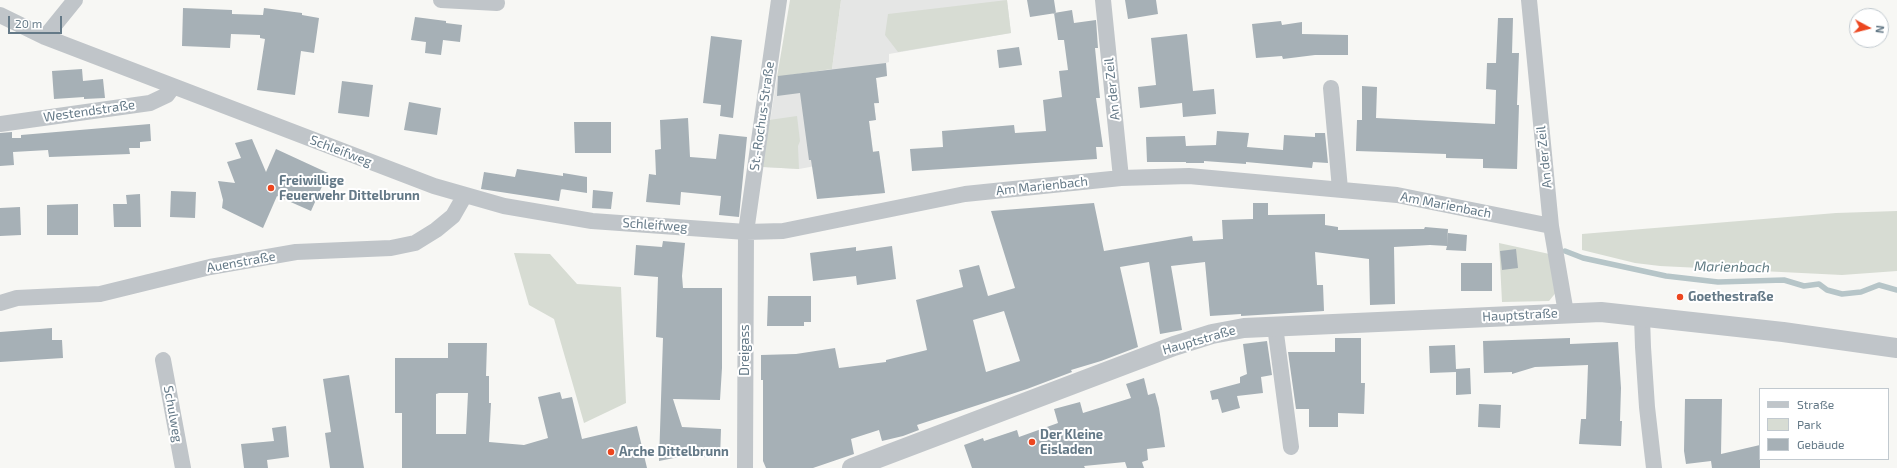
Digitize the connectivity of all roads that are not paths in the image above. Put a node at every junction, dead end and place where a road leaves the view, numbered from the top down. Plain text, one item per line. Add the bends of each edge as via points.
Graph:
1 (75, 0) edge
2 (441, 0) edge
3 (779, 0) edge
4 (1103, 0) edge
5 (1528, 0) edge
6 (497, 2) dead end
7 (0, 15) edge
8 (45, 37) junction
9 (173, 87) junction
10 (1331, 88) dead end
11 (0, 124) edge
12 (1122, 178) junction
13 (1340, 190) junction
14 (465, 195) junction
15 (1551, 226) junction
16 (746, 232) junction
17 (0, 302) edge
18 (1566, 313) junction
19 (1642, 317) junction
20 (1275, 326) junction
21 (1897, 348) edge
22 (163, 360) dead end
23 (1291, 447) dead end
24 (183, 468) edge
25 (745, 468) edge
26 (852, 468) edge
27 (1654, 468) edge

1 - 8 street
2 - 6 street
3 - 16 street, St.-Rochus-Straße
4 - 12 street, An der Zeil
5 - 15 street, An der Zeil
7 - 8 street, Schleifweg
8 - 9 street, Schleifweg
9 - 11 street, Westendstraße via 167,95 150,103
9 - 14 street, Schleifweg via 434,186
10 - 13 street
12 - 13 street, Am Marienbach via 1189,176
12 - 16 street, Am Marienbach via 965,194 783,231
13 - 15 street, Am Marienbach via 1397,196
14 - 16 street, Schleifweg via 504,206 592,221
14 - 17 street, Auenstraße via 453,216 415,243 391,248 296,252 210,267 100,294 17,298
15 - 18 street, An der Zeil
16 - 25 street, Dreigass
18 - 19 street, Hauptstraße via 1601,312
18 - 20 street, Hauptstraße
19 - 21 street, Hauptstraße via 1783,332
19 - 27 street via 1646,399
20 - 23 street
20 - 26 street, Hauptstraße via 1228,330 1174,346
22 - 24 street, Schulweg

